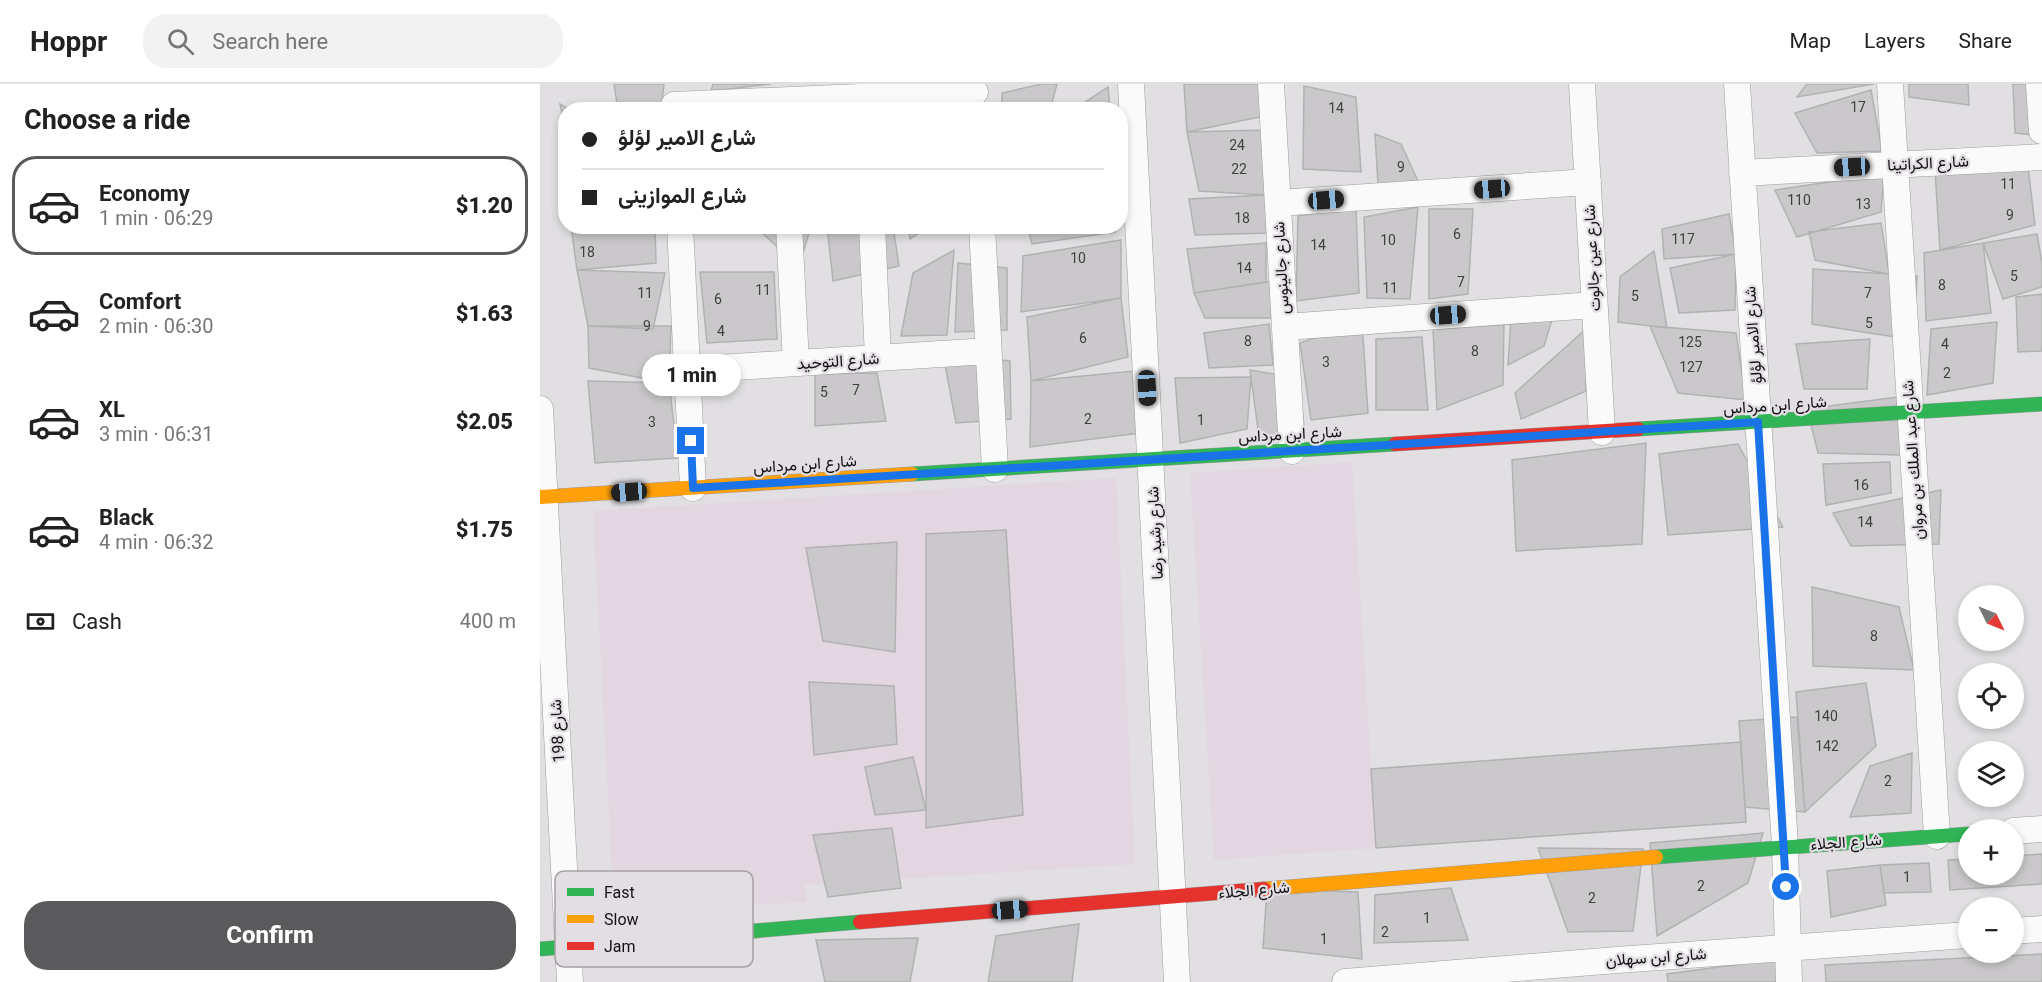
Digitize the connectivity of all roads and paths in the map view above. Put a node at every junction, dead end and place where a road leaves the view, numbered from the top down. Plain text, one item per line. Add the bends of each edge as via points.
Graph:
1 (1131, 84) edge
2 (1271, 84) edge
3 (1582, 84) edge
4 (1737, 84) edge
5 (1890, 84) edge
6 (2039, 84) edge
7 (975, 95) edge
8 (673, 100) edge
9 (717, 102) edge
10 (880, 102) edge
11 (2042, 131) edge
12 (2042, 157) edge
13 (1895, 165) junction
14 (1743, 173) junction
15 (1588, 182) junction
16 (1278, 203) junction
17 (680, 234) edge
18 (789, 234) edge
19 (872, 234) edge
20 (982, 234) edge
21 (1594, 305) junction
22 (1285, 327) junction
23 (988, 351) junction
24 (878, 358) junction
25 (796, 363) junction
26 (687, 370) junction
27 (2042, 404) edge
28 (540, 409) edge
29 (1910, 412) junction
30 (1758, 422) junction
31 (1602, 432) junction
32 (1292, 451) junction
33 (1151, 459) junction
34 (995, 469) junction
35 (693, 488) junction
36 (542, 497) edge
37 (2042, 829) edge
38 (2024, 830) edge
39 (1958, 835) edge
40 (1937, 836) junction
41 (1785, 846) junction
42 (564, 871) edge
43 (1172, 896) junction
44 (2042, 929) edge
45 (753, 931) edge
46 (2024, 931) edge
47 (1958, 936) edge
48 (555, 948) edge
49 (540, 949) edge
50 (1788, 949) junction
51 (569, 967) edge
52 (1618, 971) edge
53 (1478, 977) edge
54 (570, 982) edge
55 (1177, 982) edge
56 (1345, 982) edge
57 (1789, 982) edge

1 - 33 street, شارع رشيد رضا
2 - 16 street, شارع جالينوس
3 - 15 street, شارع عين جالوت
4 - 14 street, شارع الامير لؤلؤ
5 - 13 street, شارع عبد الملك بن مروان
6 - 11 street
7 - 10 street
8 - 9 street
12 - 13 street, شارع الكراتينا
13 - 14 street, شارع الكراتينا
13 - 29 street, شارع عبد الملك بن مروان
14 - 30 street, شارع الامير لؤلؤ
15 - 16 street
15 - 21 street, شارع عين جالوت
16 - 22 street, شارع جالينوس
17 - 26 street
18 - 25 street
19 - 24 street
20 - 23 street
21 - 22 street
21 - 31 street, شارع عين جالوت
22 - 32 street, شارع جالينوس
23 - 24 street, شارع التوحيد
23 - 34 street
24 - 25 street, شارع التوحيد
25 - 26 street, شارع التوحيد
26 - 35 street
27 - 29 street, شارع ابن مرداس
28 - 36 street, شارع 198
29 - 30 street, شارع ابن مرداس
29 - 40 street, شارع عبد الملك بن مروان
30 - 31 street, شارع ابن مرداس
30 - 41 street, شارع الامير لؤلؤ
31 - 32 street, شارع ابن مرداس
32 - 33 street, شارع ابن مرداس
33 - 34 street, شارع ابن مرداس
33 - 43 street, شارع رشيد رضا
34 - 35 street, شارع ابن مرداس
35 - 36 street, شارع ابن مرداس
36 - 42 street, شارع 198
37 - 38 street
39 - 40 street, شارع الجلاء
40 - 41 street, شارع الجلاء
41 - 43 street, شارع الجلاء
41 - 50 street, شارع الامير لؤلؤ
43 - 45 street, شارع الجلاء
43 - 55 street, شارع رشيد رضا
44 - 46 street
47 - 50 street, شارع ابن سهلان
48 - 49 street, شارع الجلاء
50 - 52 street, شارع ابن سهلان
50 - 57 street, شارع الامير لؤلؤ
51 - 54 street, شارع 198
52 - 53 street, شارع ابن سهلان
53 - 56 street, شارع ابن سهلان

